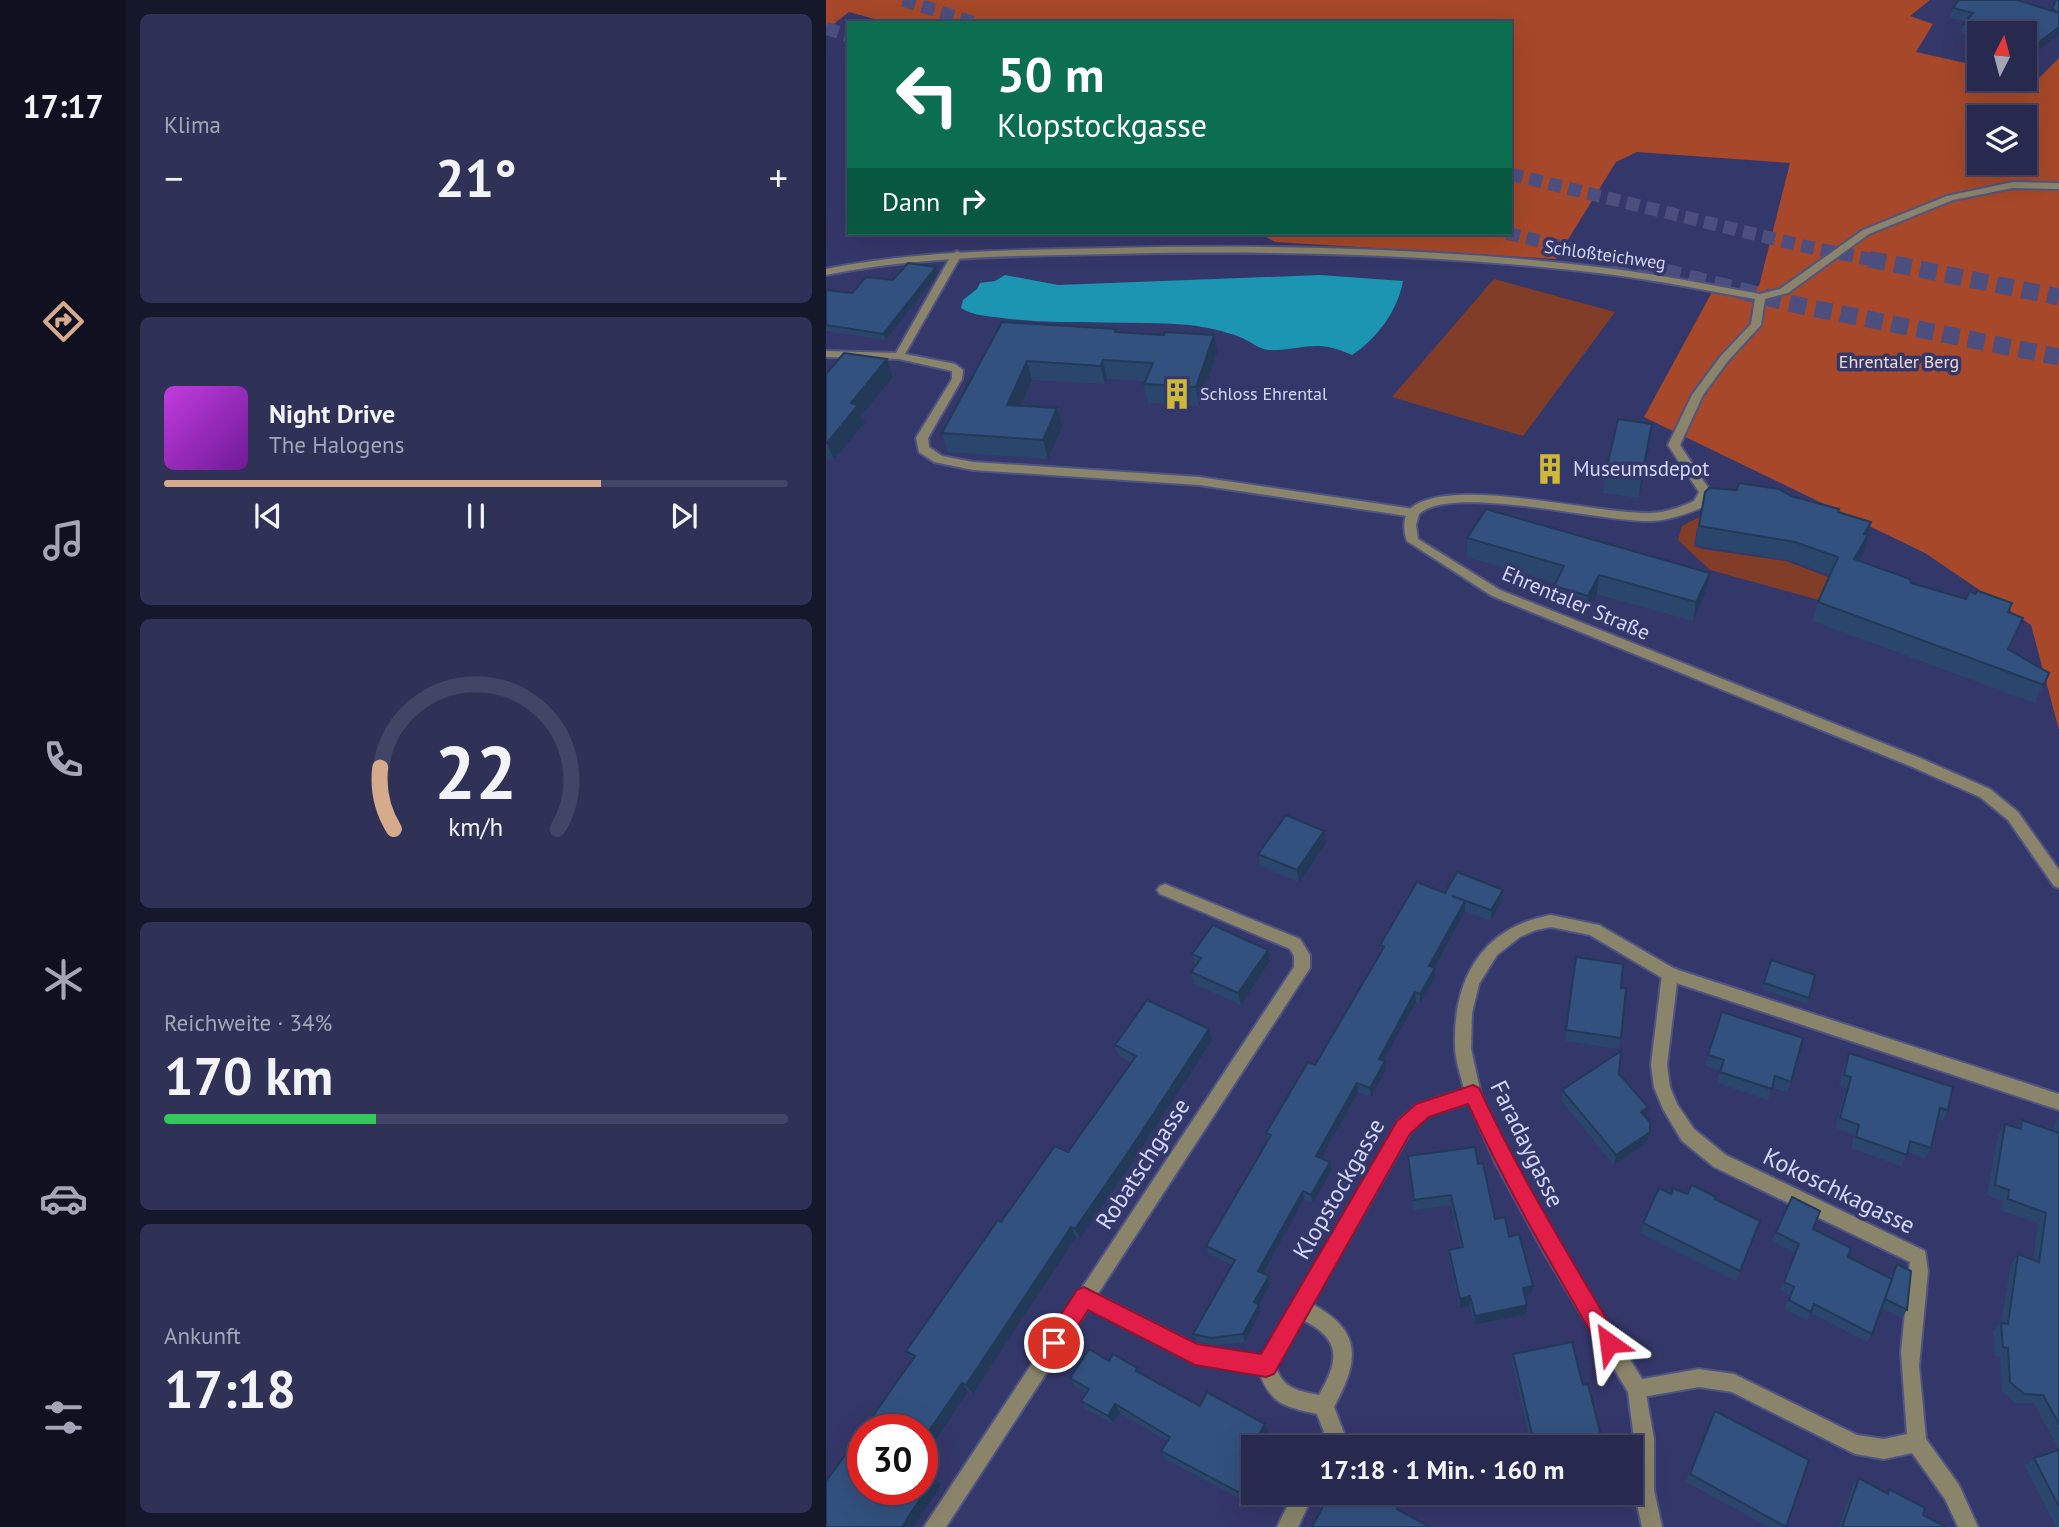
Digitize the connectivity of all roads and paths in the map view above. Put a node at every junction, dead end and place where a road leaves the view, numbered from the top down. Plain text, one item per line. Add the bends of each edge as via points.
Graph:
1 (2059, 186) edge
2 (957, 254) junction
3 (826, 272) edge
4 (1760, 297) junction
5 (826, 354) edge
6 (899, 356) junction
7 (1415, 513) junction
8 (2059, 882) edge
9 (1164, 890) dead end
10 (1670, 974) junction
11 (1473, 1094) junction
12 (2059, 1102) edge
13 (1084, 1297) junction
14 (1300, 1308) junction
15 (1266, 1366) junction
16 (1637, 1389) junction
17 (1324, 1406) junction
18 (1333, 1435) edge
19 (1916, 1442) junction
20 (1298, 1505) edge
21 (934, 1527) edge
22 (1287, 1527) edge
23 (1652, 1527) edge
24 (1968, 1527) edge

1 - 4 street via 2013,185 1950,198 1866,232 1784,291
2 - 3 street, Schloßteichweg
2 - 4 street, Schloßteichweg via 1246,248 1504,260 1616,272
2 - 6 street
4 - 7 street via 1756,325 1698,395 1674,445 1705,492 1699,505 1674,515 1647,517 1464,500 1424,505
5 - 6 street
6 - 7 street via 958,370 922,438 923,449 938,459 973,466 1199,481
7 - 8 street, Ehrentaler Straße via 1409,521 1413,541 1496,593 1985,793 2013,816
9 - 13 street, Robatschgasse via 1295,944 1302,955 1302,968
10 - 11 street, Faradaygasse via 1594,930 1572,924 1551,921 1515,932 1492,950 1469,992 1463,1049
10 - 12 street, Faradaygasse
10 - 19 street, Kokoschkagasse via 1659,1065 1662,1087 1688,1135 1720,1161 1919,1257 1910,1368 1918,1418
11 - 14 street, Klopstockgasse via 1422,1110 1404,1127
11 - 16 street, Faradaygasse via 1552,1250
13 - 15 street via 1195,1354
13 - 21 street, Robatschgasse
14 - 15 street, Klopstockgasse
14 - 17 street via 1331,1326 1339,1341 1340,1377
15 - 17 street via 1272,1386 1286,1397
16 - 19 street via 1699,1378 1734,1383 1855,1444 1884,1449
16 - 23 street, Faradaygasse via 1644,1439 1644,1490
17 - 18 street
19 - 24 street via 1952,1492
20 - 22 street

